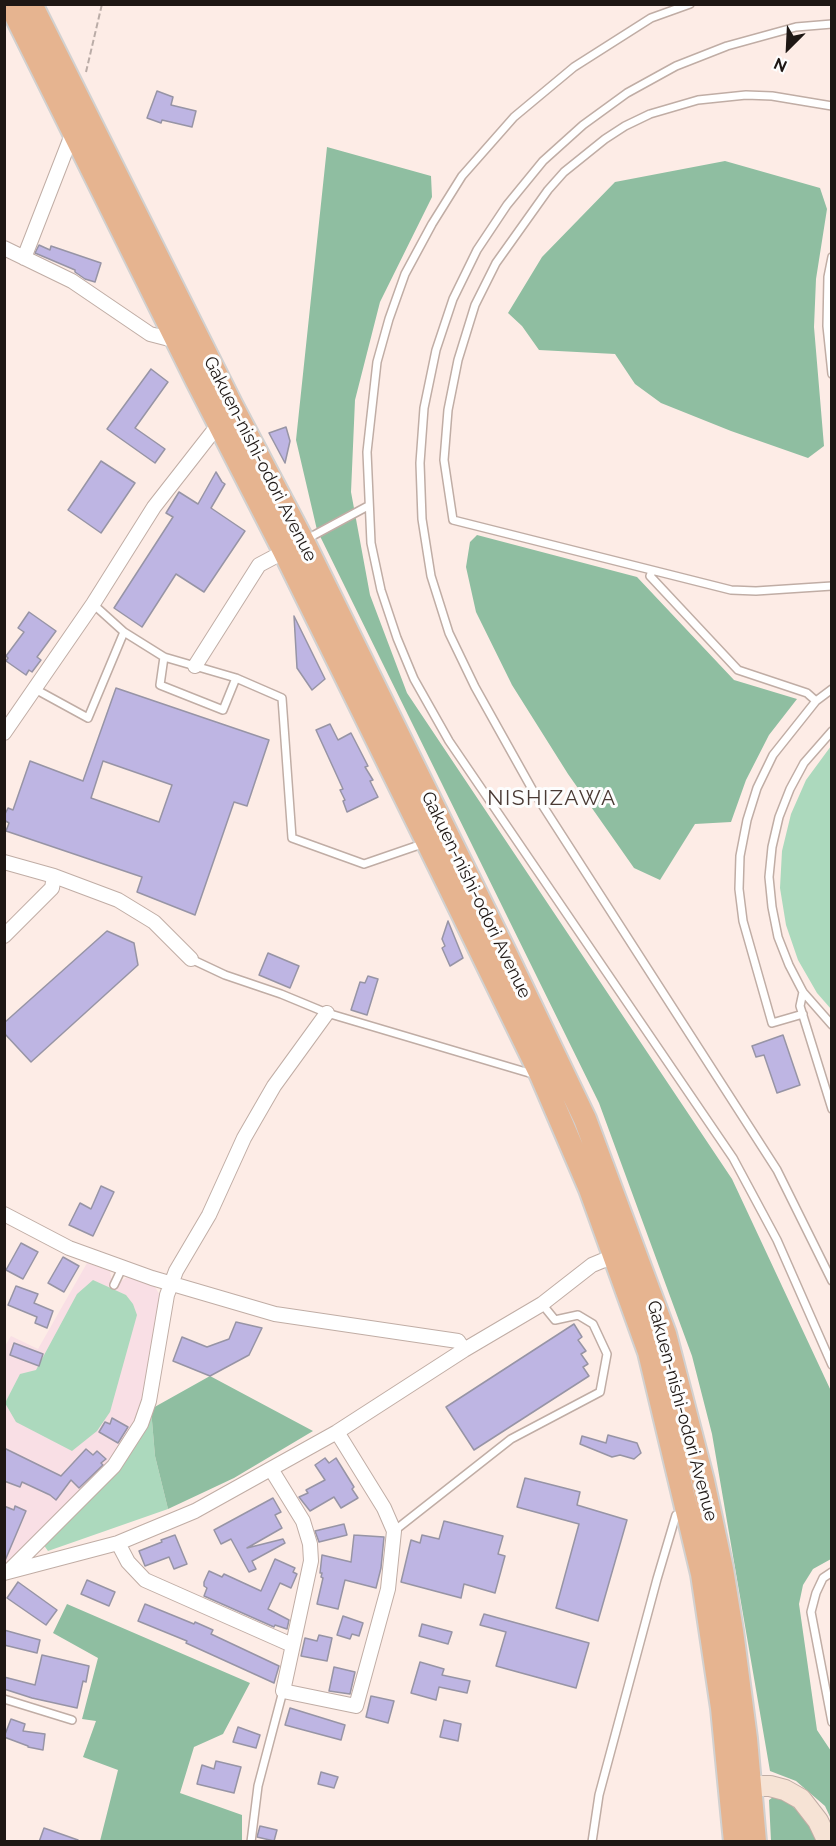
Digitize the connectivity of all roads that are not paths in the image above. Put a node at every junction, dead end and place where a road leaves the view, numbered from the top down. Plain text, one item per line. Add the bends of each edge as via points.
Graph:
1 (10, 4) edge
2 (31, 4) edge
3 (690, 4) edge
4 (831, 24) edge
5 (831, 106) edge
6 (74, 132) junction
7 (4, 248) edge
8 (831, 257) edge
9 (24, 258) junction
10 (177, 341) junction
11 (831, 374) edge
12 (225, 415) junction
13 (368, 506) junction
14 (293, 546) junction
15 (652, 571) junction
16 (831, 586) edge
17 (93, 604) junction
18 (124, 632) junction
19 (164, 657) junction
20 (195, 666) junction
21 (236, 678) junction
22 (35, 689) junction
23 (831, 689) edge
24 (816, 701) junction
25 (831, 731) edge
26 (4, 733) edge
27 (427, 842) junction
28 (4, 862) edge
29 (54, 876) junction
30 (4, 936) edge
31 (191, 958) joint
32 (803, 992) junction
33 (327, 1013) junction
34 (802, 1014) junction
35 (831, 1025) edge
36 (541, 1075) junction
37 (831, 1110) edge
38 (4, 1214) edge
39 (625, 1251) junction
40 (123, 1266) junction
41 (831, 1281) edge
42 (171, 1284) junction
43 (114, 1285) dead end
44 (542, 1304) junction
45 (464, 1350) junction
46 (831, 1365) edge
47 (337, 1432) junction
48 (271, 1469) junction
49 (688, 1511) junction
50 (394, 1531) junction
51 (118, 1543) junction
52 (831, 1572) edge
53 (6, 1574) edge
54 (292, 1644) junction
55 (283, 1691) junction
56 (4, 1700) edge
57 (72, 1720) dead end
58 (831, 1722) edge
59 (751, 1786) junction
60 (250, 1842) edge
61 (592, 1842) edge
62 (735, 1842) edge
63 (755, 1842) edge
64 (828, 1842) edge

1 - 6 highway, Gakuen-nishi-odori Avenue
2 - 12 highway, Gakuen-nishi-odori Avenue
3 - 13 lane via 651,18 574,67 514,117 462,176 405,274 389,319 371,405
4 - 41 lane via 796,27 727,46 676,66 627,93 543,161 483,241 453,299 436,350 424,408 420,463 422,519 431,576 449,633 475,687 532,789 777,1170
5 - 15 lane via 772,96 723,97 674,106 625,126 585,154 548,190 496,263 475,305 448,410 444,460 453,520
6 - 9 street
6 - 10 highway, Gakuen-nishi-odori Avenue
7 - 9 street
8 - 11 lane via 826,326
9 - 10 street via 72,281 150,334
10 - 12 highway, Gakuen-nishi-odori Avenue
12 - 14 highway, Gakuen-nishi-odori Avenue
12 - 17 street via 154,507
13 - 14 lane
13 - 46 lane via 370,543 381,590 414,679 466,767 733,1158 777,1240
14 - 20 street via 259,565
14 - 27 highway, Gakuen-nishi-odori Avenue
14 - 39 highway, Gakuen-nishi-odori Avenue via 506,954 585,1119
15 - 16 lane via 731,590
15 - 24 lane via 650,576 738,670 807,693
17 - 18 lane
17 - 22 street
18 - 19 lane
18 - 22 lane via 88,718
19 - 20 lane
19 - 21 lane via 160,685 223,710
20 - 21 lane
21 - 27 lane via 282,698 291,838 364,864
22 - 26 street
23 - 24 lane
24 - 34 lane via 773,755 761,779 740,855 743,921 772,1023
25 - 32 lane via 804,763 790,789 778,817 772,847 770,887 778,937
27 - 36 highway, Gakuen-nishi-odori Avenue
28 - 29 street
29 - 30 street via 52,888
29 - 31 street via 118,900 154,922
31 - 33 lane via 225,975
32 - 34 lane
32 - 35 lane
33 - 36 lane
33 - 42 street via 274,1086 244,1138 209,1215
34 - 37 lane
36 - 39 highway, Gakuen-nishi-odori Avenue via 590,1189
38 - 40 street via 69,1248
39 - 44 street via 592,1265
39 - 49 highway, Gakuen-nishi-odori Avenue
39 - 59 highway, Gakuen-nishi-odori Avenue via 665,1334 703,1481 732,1632
40 - 42 street
40 - 43 lane
42 - 45 street via 275,1314 458,1341
42 - 53 street via 149,1401 141,1424 114,1466
44 - 45 street
44 - 50 lane via 555,1320 578,1315 593,1324 607,1354 600,1392 511,1439
45 - 47 street
47 - 48 street
47 - 50 street
48 - 51 street via 195,1511
48 - 54 street via 303,1521 310,1544 311,1561
49 - 61 lane via 676,1515 599,1795
49 - 62 highway, Gakuen-nishi-odori Avenue via 719,1689
50 - 55 street via 388,1588 356,1706
51 - 53 street
51 - 54 street via 128,1562 145,1580
52 - 58 lane via 823,1578 812,1612
54 - 55 street
55 - 60 lane via 258,1786
56 - 57 lane
59 - 63 highway, Gakuen-nishi-odori Avenue
59 - 64 main road via 770,1786 801,1799

